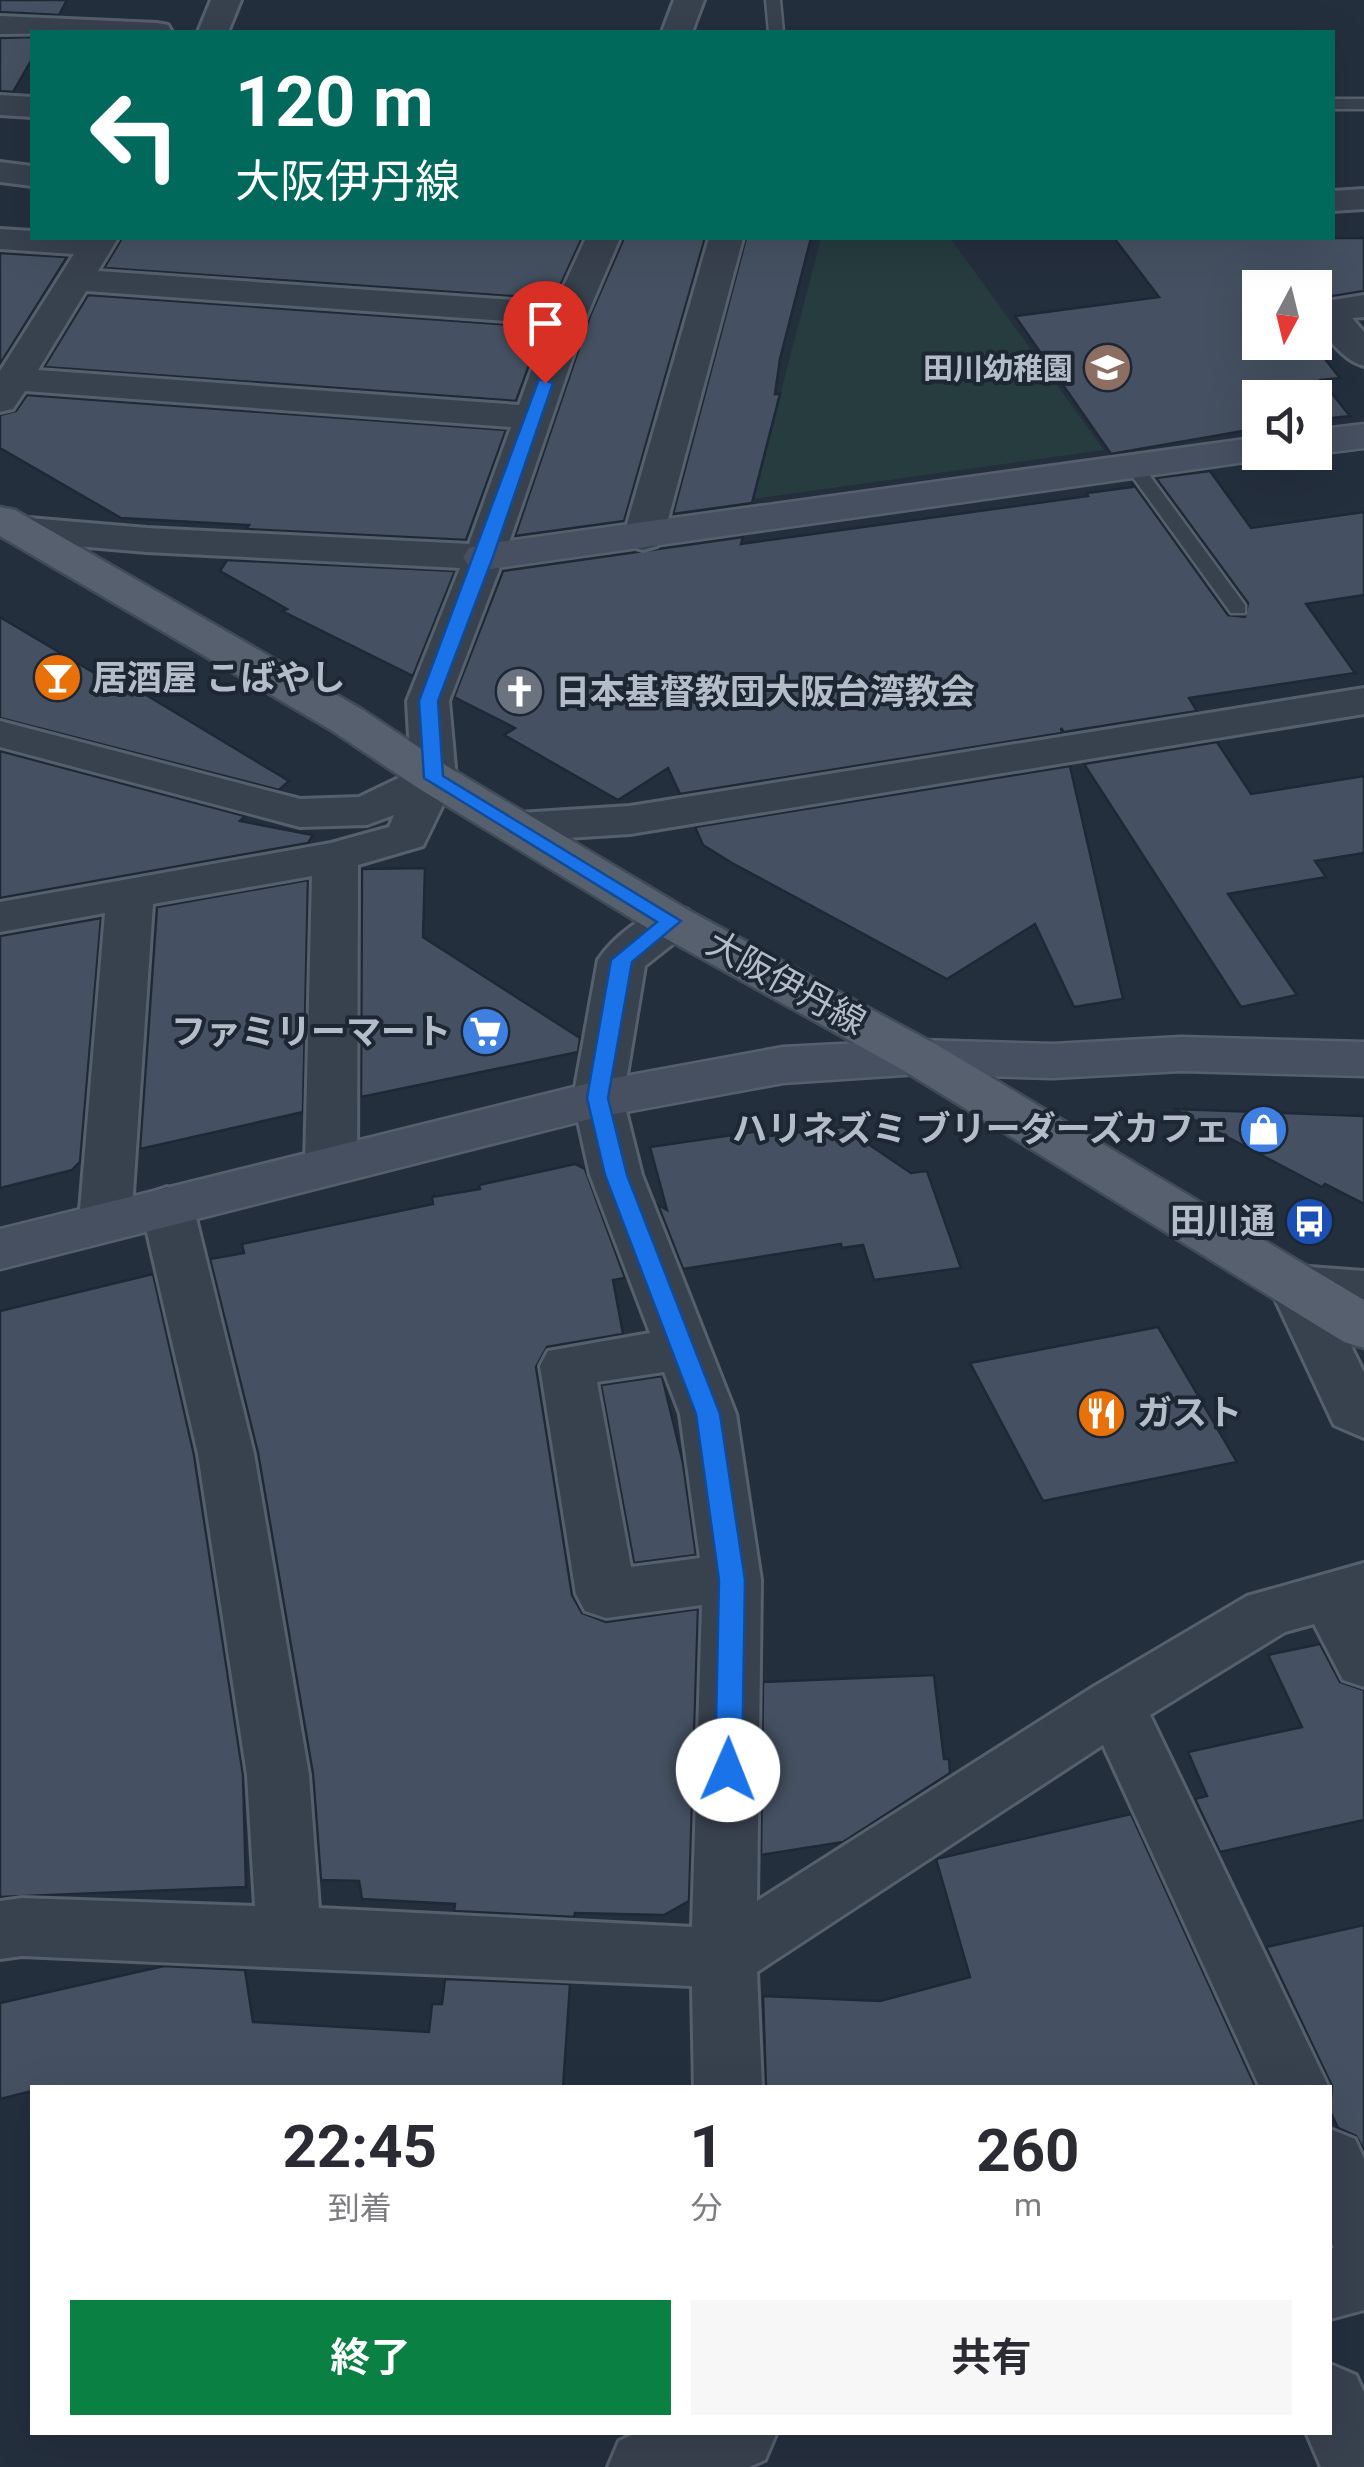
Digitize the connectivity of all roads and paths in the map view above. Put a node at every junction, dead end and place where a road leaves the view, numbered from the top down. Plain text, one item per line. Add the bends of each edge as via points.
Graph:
1 (117, 0) edge
2 (226, 0) edge
3 (689, 0) edge
4 (773, 0) edge
5 (0, 25) edge
6 (98, 30) joint
7 (214, 30) edge
8 (678, 30) edge
9 (776, 30) edge
10 (1335, 104) edge
11 (1364, 104) edge
12 (0, 106) edge
13 (30, 107) edge
14 (0, 172) edge
15 (30, 176) edge
16 (1364, 199) edge
17 (1335, 201) edge
18 (0, 239) edge
19 (30, 240) edge
20 (50, 240) edge
21 (601, 240) edge
22 (725, 240) edge
23 (99, 241) edge
24 (78, 280) junction
25 (1364, 306) edge
26 (570, 315) junction
27 (1364, 355) edge
28 (7, 390) edge
29 (532, 417) junction
30 (1364, 436) edge
31 (1332, 440) edge
32 (1242, 451) edge
33 (1133, 465) junction
34 (8, 524) edge
35 (643, 538) junction
36 (484, 557) junction
37 (1238, 609) dead end
38 (1364, 701) edge
39 (0, 734) edge
40 (434, 778) junction
41 (520, 827) junction
42 (335, 857) junction
43 (130, 894) junction
44 (0, 917) edge
45 (671, 921) junction
46 (919, 1057) junction
47 (1364, 1059) edge
48 (598, 1098) junction
49 (331, 1165) junction
50 (167, 1206) junction
51 (105, 1222) junction
52 (0, 1249) edge
53 (1296, 1286) junction
54 (1364, 1291) edge
55 (1364, 1326) edge
56 (682, 1349) junction
57 (1364, 1417) edge
58 (731, 1577) junction
59 (1347, 1591) edge
60 (1364, 1662) edge
61 (1116, 1705) junction
62 (0, 1930) edge
63 (289, 1936) junction
64 (724, 1958) junction
65 (728, 2085) edge
66 (1294, 2085) edge
67 (1332, 2166) edge
68 (1364, 2235) edge
69 (1364, 2274) edge
70 (1332, 2283) edge
71 (1332, 2405) edge
72 (742, 2450) edge
73 (645, 2467) edge
74 (1358, 2467) edge

1 - 6 street
2 - 7 street
3 - 8 street
4 - 9 lane
5 - 6 street
10 - 11 lane
12 - 13 street
14 - 15 street
16 - 17 street
18 - 19 street
20 - 23 street
21 - 26 street
22 - 35 street
23 - 24 street
24 - 26 street
24 - 28 street
25 - 27 street via 1327,311
26 - 29 street
28 - 29 street
29 - 36 street
30 - 31 street
32 - 33 street
33 - 35 street
33 - 37 lane
34 - 36 street via 147,540
34 - 40 main road, 大阪伊丹線 via 347,720
35 - 36 street
36 - 40 street via 428,701
38 - 41 street via 630,820
39 - 40 street via 300,813 367,811
40 - 41 main road, 大阪伊丹線
40 - 42 street via 406,836
41 - 45 main road, 大阪伊丹線
42 - 43 street
42 - 49 street
43 - 44 street
43 - 51 street
45 - 46 main road, 大阪伊丹線
45 - 48 street via 622,960
46 - 47 street
46 - 48 street via 783,1065
46 - 53 main road, 大阪伊丹線
48 - 49 street
48 - 56 street via 616,1175
49 - 50 street
50 - 51 street
50 - 63 street via 226,1454 278,1775
51 - 52 street
53 - 54 street
53 - 55 main road, 大阪伊丹線
53 - 57 street via 1354,1410
56 - 58 street via 708,1414
56 - 58 street via 567,1366 606,1594
58 - 64 street
59 - 60 street
59 - 61 street via 1268,1613
61 - 64 street
61 - 66 street
62 - 63 street
63 - 64 street
64 - 65 street
67 - 68 street
69 - 70 street
71 - 74 street
72 - 73 street

